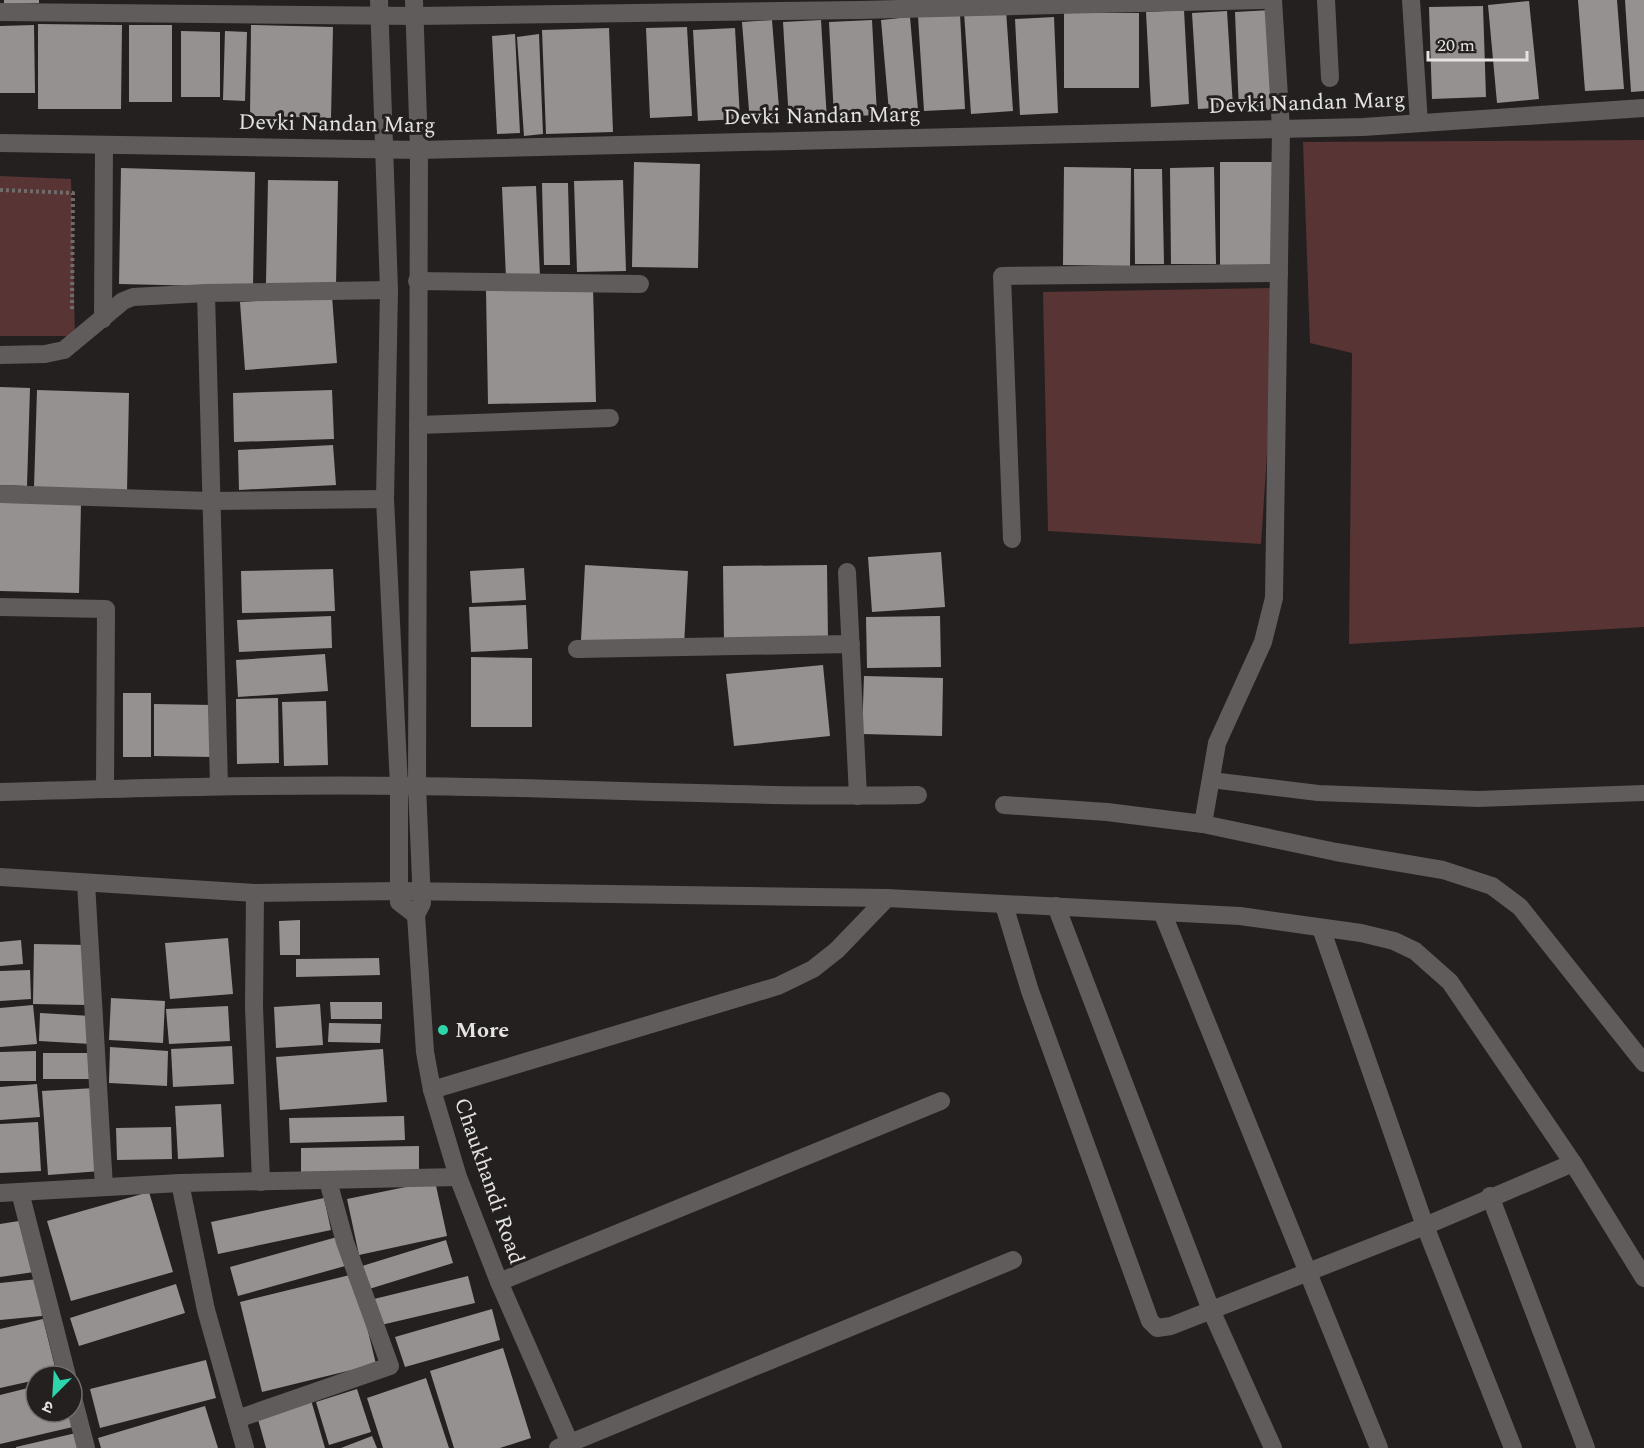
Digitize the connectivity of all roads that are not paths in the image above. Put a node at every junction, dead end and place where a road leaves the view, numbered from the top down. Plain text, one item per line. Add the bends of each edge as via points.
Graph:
1 (1263, 0) edge
2 (1273, 0) edge
3 (1326, 0) edge
4 (1411, 0) edge
5 (142, 7) edge
6 (234, 7) edge
7 (379, 8) edge
8 (415, 8) edge
9 (0, 12) edge
10 (1330, 78) dead end
11 (1644, 108) edge
12 (1419, 123) junction
13 (1281, 129) junction
14 (0, 143) edge
15 (105, 145) junction
16 (385, 149) junction
17 (418, 150) junction
18 (1280, 273) junction
19 (417, 281) junction
20 (640, 284) dead end
21 (389, 290) junction
22 (206, 293) junction
23 (103, 319) junction
24 (0, 355) edge
25 (610, 418) dead end
26 (418, 425) junction
27 (0, 494) edge
28 (385, 499) junction
29 (210, 501) junction
30 (1012, 539) dead end
31 (847, 572) dead end
32 (0, 607) edge
33 (850, 644) junction
34 (577, 649) dead end
35 (1211, 780) junction
36 (219, 785) junction
37 (408, 786) junction
38 (105, 789) junction
39 (0, 792) edge
40 (1644, 793) edge
41 (918, 795) dead end
42 (858, 796) junction
43 (1004, 805) dead end
44 (1203, 824) junction
45 (0, 878) edge
46 (86, 883) junction
47 (399, 891) junction
48 (422, 891) junction
49 (255, 893) junction
50 (887, 898) junction
51 (1004, 905) junction
52 (1056, 906) junction
53 (1162, 912) junction
54 (416, 915) junction
55 (1321, 928) junction
56 (1644, 1063) edge
57 (432, 1090) junction
58 (941, 1101) dead end
59 (1573, 1163) junction
60 (458, 1177) junction
61 (328, 1180) junction
62 (261, 1182) junction
63 (180, 1183) junction
64 (104, 1187) junction
65 (20, 1192) junction
66 (0, 1193) edge
67 (1490, 1196) junction
68 (1425, 1226) junction
69 (1012, 1260) dead end
70 (1308, 1272) junction
71 (1644, 1278) edge
72 (499, 1282) junction
73 (1211, 1310) junction
74 (64, 1364) edge
75 (237, 1419) junction
76 (80, 1424) edge
77 (566, 1446) edge
78 (86, 1448) edge
79 (245, 1448) edge
80 (1273, 1448) edge
81 (1379, 1448) edge
82 (1513, 1448) edge
83 (1586, 1448) edge

1 - 8 street via 859,10
2 - 13 street
3 - 10 street
4 - 12 street
5 - 6 street
5 - 9 street
6 - 7 street
7 - 8 street
7 - 16 street
8 - 17 street
11 - 12 street, Devki Nandan Marg
12 - 13 street, Devki Nandan Marg
13 - 17 street, Devki Nandan Marg
13 - 18 street
14 - 15 street, Devki Nandan Marg
15 - 16 street, Devki Nandan Marg
15 - 23 street
16 - 17 street, Devki Nandan Marg
16 - 21 street
17 - 19 street
18 - 30 street via 1002,276
18 - 35 street via 1274,598 1263,642 1217,743
19 - 20 street
19 - 26 street
21 - 22 street
21 - 28 street
22 - 23 street via 133,297
22 - 29 street
23 - 24 street via 73,345 57,352
25 - 26 street
26 - 37 street
27 - 29 street
28 - 29 street
28 - 37 street
29 - 36 street
31 - 33 street
32 - 38 street via 106,609
33 - 34 street
33 - 42 street
35 - 40 lane via 1318,793 1478,799
35 - 44 street
36 - 37 street
36 - 38 street
37 - 42 street
37 - 47 street
37 - 48 street, Chaukhandi Road
38 - 39 street
41 - 42 street
43 - 44 street
44 - 56 street via 1443,870 1492,885 1520,907
45 - 46 street
46 - 49 street
46 - 64 street
47 - 48 street
47 - 49 street
47 - 54 street via 399,902
48 - 50 street
48 - 54 street, Chaukhandi Road
49 - 62 street via 254,1007
50 - 51 street
50 - 57 street via 837,950 813,969 778,986
51 - 52 street
51 - 73 street via 1030,991 1150,1321 1163,1328
52 - 53 street
52 - 73 street
53 - 55 street via 1240,916
53 - 70 street
54 - 57 street, Chaukhandi Road via 425,1052
55 - 59 street via 1394,941 1433,965 1450,982
55 - 68 street
57 - 60 street, Chaukhandi Road
58 - 72 street
59 - 67 street
59 - 71 street
60 - 61 street
60 - 72 street, Chaukhandi Road
61 - 62 street
61 - 75 street via 345,1242 390,1366
62 - 63 street
63 - 64 street
63 - 75 street via 206,1310
64 - 65 street
65 - 66 street
65 - 74 street
67 - 68 street
67 - 83 street
68 - 70 street
68 - 82 street
69 - 77 street
70 - 73 street
70 - 81 street
72 - 77 street, Chaukhandi Road
73 - 80 street
75 - 79 street
76 - 78 street

